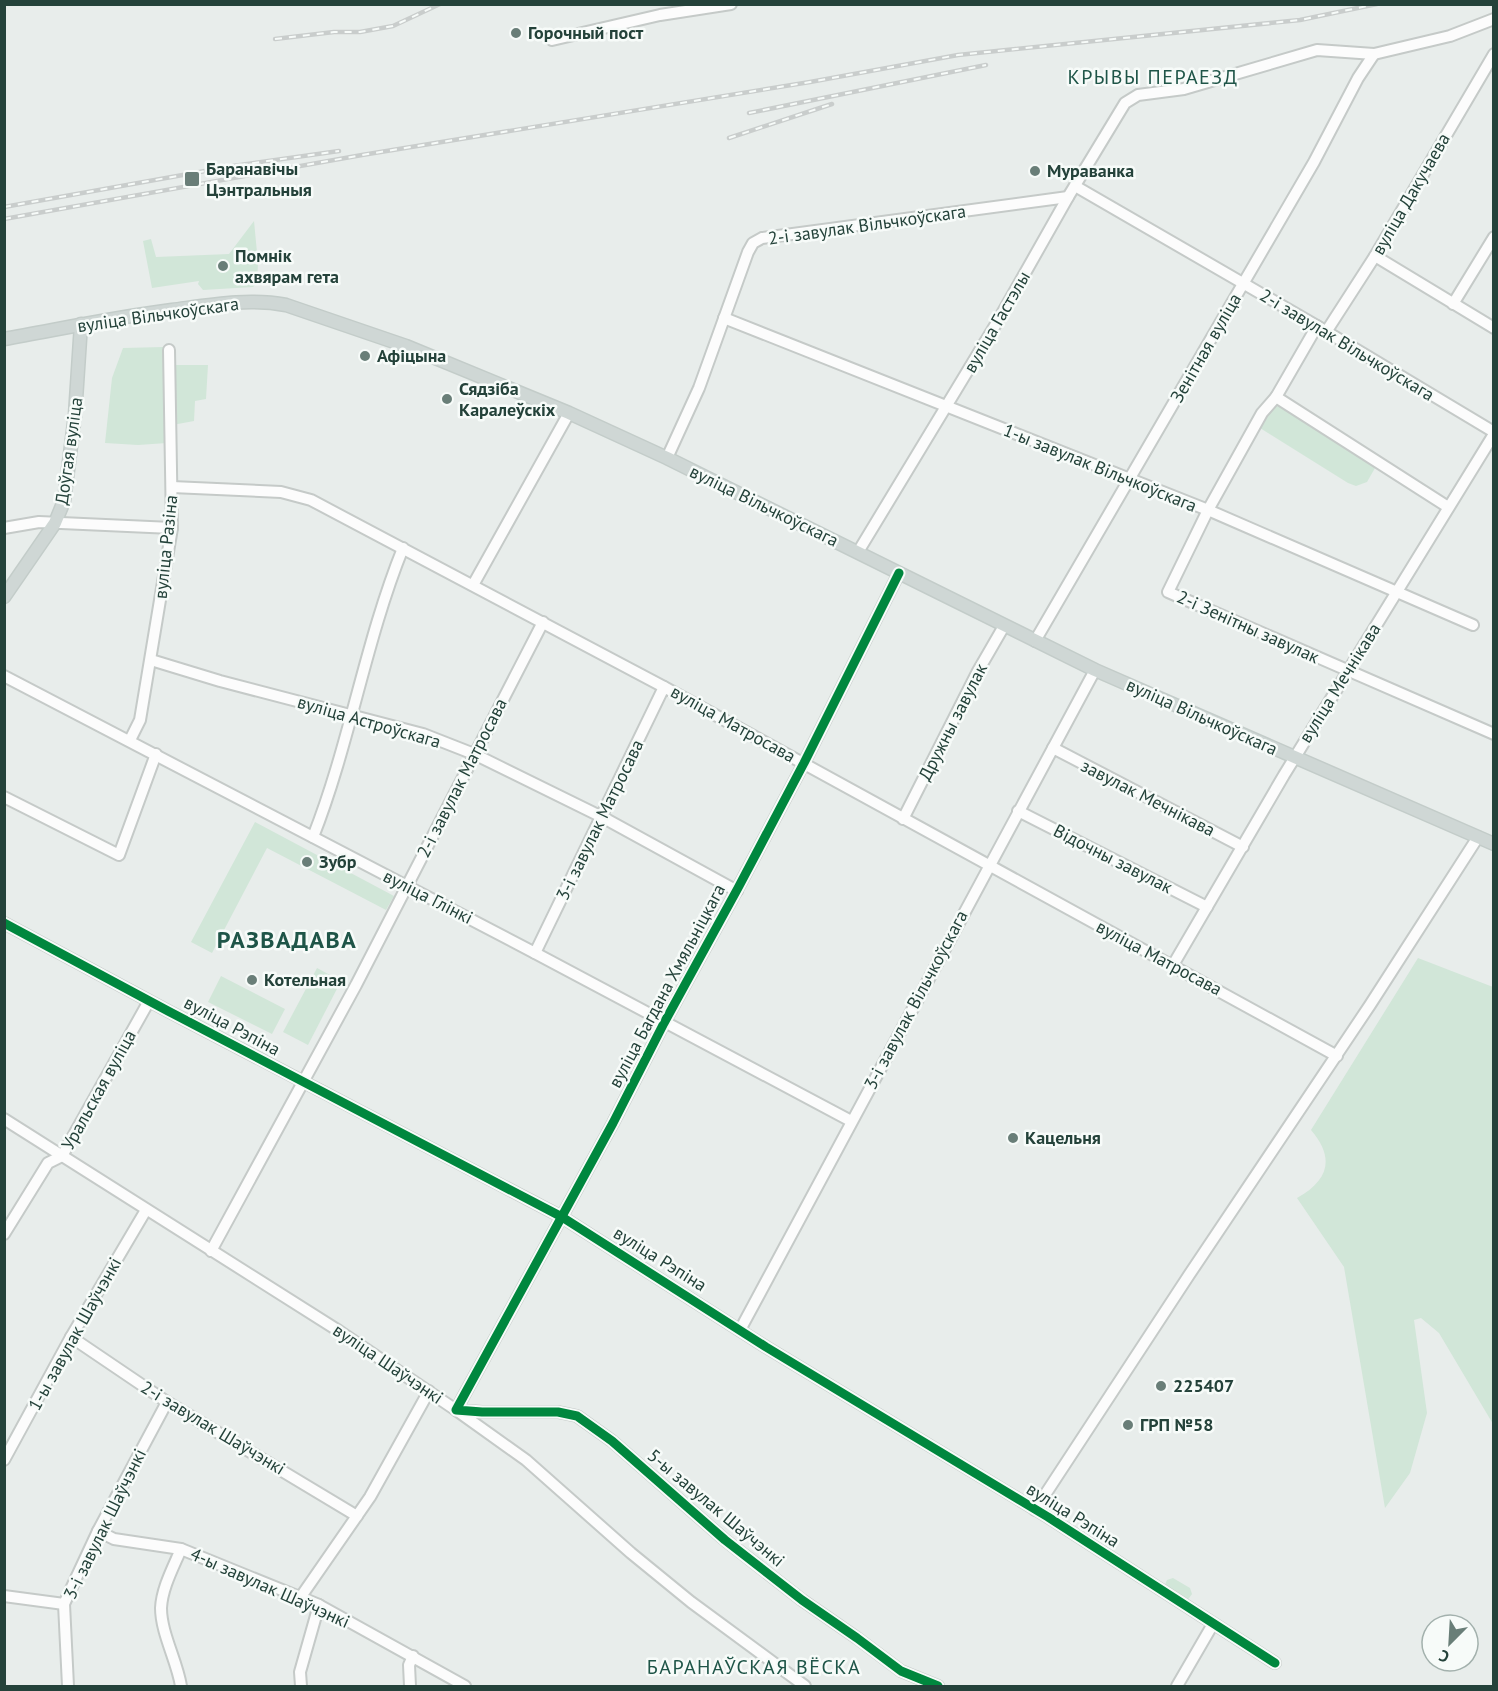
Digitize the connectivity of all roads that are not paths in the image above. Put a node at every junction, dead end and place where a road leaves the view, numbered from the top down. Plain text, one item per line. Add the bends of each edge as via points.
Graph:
1 (731, 4) edge
2 (1494, 19) edge
3 (552, 40) dead end
4 (1374, 54) junction
5 (1494, 54) edge
6 (1075, 186) junction
7 (1068, 197) junction
8 (1494, 237) edge
9 (1375, 256) junction
10 (1243, 284) junction
11 (1454, 304) junction
12 (724, 318) junction
13 (81, 324) junction
14 (1494, 328) edge
15 (1322, 329) junction
16 (4, 339) edge
17 (169, 350) dead end
18 (1276, 397) junction
19 (947, 406) junction
20 (568, 413) junction
21 (1494, 433) edge
22 (667, 458) junction
23 (1131, 479) junction
24 (172, 487) junction
25 (1448, 507) junction
26 (1208, 510) junction
27 (55, 523) junction
28 (4, 528) edge
29 (172, 528) junction
30 (403, 548) junction
31 (858, 552) junction
32 (899, 573) junction
33 (472, 585) junction
34 (1397, 591) junction
35 (1168, 592) joint
36 (4, 597) edge
37 (543, 622) junction
38 (1473, 625) dead end
39 (1004, 626) junction
40 (1035, 641) junction
41 (151, 660) junction
42 (1095, 670) junction
43 (1347, 670) junction
44 (4, 676) edge
45 (664, 687) junction
46 (352, 717) junction
47 (1494, 734) edge
48 (130, 740) junction
49 (1053, 748) junction
50 (156, 754) junction
51 (474, 754) junction
52 (1294, 758) junction
53 (804, 763) junction
54 (4, 797) edge
55 (1018, 811) junction
56 (602, 817) junction
57 (903, 819) junction
58 (313, 837) junction
59 (1478, 837) junction
60 (1494, 844) edge
61 (1243, 847) junction
62 (989, 866) junction
63 (406, 886) junction
64 (737, 891) junction
65 (1208, 907) junction
66 (4, 923) edge
67 (535, 952) junction
68 (1173, 965) junction
69 (149, 1001) junction
70 (664, 1023) junction
71 (1337, 1056) junction
72 (303, 1082) junction
73 (4, 1119) edge
74 (851, 1121) junction
75 (62, 1156) junction
76 (146, 1210) junction
77 (562, 1217) junction
78 (4, 1234) edge
79 (212, 1251) junction
80 (740, 1330) junction
81 (71, 1337) junction
82 (429, 1391) junction
83 (166, 1402) junction
84 (456, 1410) junction
85 (4, 1460) edge
86 (1035, 1510) junction
87 (357, 1516) junction
88 (98, 1531) junction
89 (181, 1549) junction
90 (4, 1596) edge
91 (300, 1598) junction
92 (64, 1604) junction
93 (320, 1605) junction
94 (1214, 1624) junction
95 (413, 1656) junction
96 (1275, 1663) dead end
97 (68, 1686) edge
98 (182, 1686) edge
99 (301, 1686) edge
100 (410, 1686) edge
101 (465, 1686) edge
102 (805, 1686) edge
103 (938, 1686) edge
104 (1177, 1686) edge

1 - 3 street via 660,15
2 - 4 street via 1450,36
4 - 6 street, вуліца Гастэлы via 1317,50 1184,89 1138,95 1125,103
4 - 10 street, Зенітная вуліца
5 - 9 street, вуліца Дакучаева
6 - 7 street, вуліца Гастэлы
6 - 10 street, 2-і завулак Вільчкоўскага
7 - 12 street, 2-і завулак Вільчкоўскага via 762,238 748,252
7 - 19 street, вуліца Гастэлы
8 - 11 street
9 - 11 street
9 - 15 street, вуліца Дакучаева
10 - 15 street, 2-і завулак Вільчкоўскага
10 - 23 street, Зенітная вуліца
11 - 14 street
12 - 19 street, 1-ы завулак Вільчкоўскага
12 - 22 street, 2-і завулак Вільчкоўскага via 699,388
13 - 16 main road, вуліца Вільчкоўскага
13 - 20 main road, вуліца Вільчкоўскага via 224,302 286,305 406,346
13 - 27 main road, Доўгая вуліца via 66,485
15 - 18 street, вуліца Дакучаева
15 - 21 street, 2-і завулак Вільчкоўскага
17 - 24 street, вуліца Разіна
18 - 25 street
18 - 26 street, вуліца Дакучаева via 1262,413
19 - 23 street, 1-ы завулак Вільчкоўскага
19 - 31 street, вуліца Гастэлы
20 - 22 main road, вуліца Вільчкоўскага
20 - 33 street
21 - 25 street, вуліца Мечнікава
22 - 31 main road, вуліца Вільчкоўскага
23 - 26 street, 1-ы завулак Вільчкоўскага
23 - 40 street, Зенітная вуліца
24 - 29 street, вуліца Разіна
24 - 30 street, вуліца Матросава via 290,493
25 - 34 street, вуліца Мечнікава
26 - 34 street, 1-ы завулак Вільчкоўскага
26 - 35 street, вуліца Дакучаева
27 - 28 street
27 - 29 street
27 - 36 main road, Доўгая вуліца
29 - 41 street, вуліца Разіна
30 - 33 street, вуліца Матросава
30 - 46 street via 390,580
31 - 32 main road, вуліца Вільчкоўскага
32 - 39 main road, вуліца Вільчкоўскага
32 - 53 street, вуліца Багдана Хмяльніцкага
33 - 37 street, вуліца Матросава
34 - 38 street, 1-ы завулак Вільчкоўскага
34 - 43 street, вуліца Мечнікава
35 - 43 street, 2-і Зенітны завулак
37 - 45 street, вуліца Матросава
37 - 51 street, 2-і завулак Матросава
39 - 40 main road, вуліца Вільчкоўскага
39 - 57 street, Дружны завулак
40 - 42 main road, вуліца Вільчкоўскага
41 - 46 street, вуліца Астроўскага
41 - 48 street, вуліца Разіна via 140,720
42 - 49 street, 3-і завулак Вільчкоўскага
42 - 52 main road, вуліца Вільчкоўскага
43 - 47 street, 2-і Зенітны завулак
43 - 52 street, вуліца Мечнікава
44 - 48 street, вуліца Глінкі
45 - 53 street, вуліца Матросава
45 - 56 street, 3-і завулак Матросава
46 - 51 street, вуліца Астроўскага via 423,734
46 - 58 street
48 - 50 street, вуліца Глінкі
49 - 55 street, 3-і завулак Вільчкоўскага
49 - 61 street, завулак Мечнікава
50 - 54 street via 119,855
50 - 58 street, вуліца Глінкі
51 - 56 street, вуліца Астроўскага
51 - 63 street, 2-і завулак Матросава
52 - 59 main road, вуліца Вільчкоўскага
52 - 61 street, вуліца Мечнікава
53 - 57 street, вуліца Матросава
53 - 64 street, вуліца Багдана Хмяльніцкага
55 - 62 street, 3-і завулак Вільчкоўскага
55 - 65 street, Відочны завулак
56 - 64 street, вуліца Астроўскага
56 - 67 street, 3-і завулак Матросава
57 - 62 street, вуліца Матросава
58 - 63 street, вуліца Глінкі
59 - 60 main road, вуліца Вільчкоўскага
59 - 71 street
61 - 65 street, вуліца Мечнікава
62 - 68 street, вуліца Матросава
62 - 74 street, 3-і завулак Вільчкоўскага
63 - 67 street, вуліца Глінкі
63 - 72 street, 2-і завулак Матросава
64 - 70 street, вуліца Багдана Хмяльніцкага
65 - 68 street, вуліца Мечнікава
66 - 69 street, вуліца Рэпіна
67 - 70 street, вуліца Глінкі
68 - 71 street, вуліца Матросава
69 - 72 street, вуліца Рэпіна
69 - 75 street, Уральская вуліца
70 - 74 street, вуліца Глінкі
70 - 77 street, вуліца Багдана Хмяльніцкага
71 - 86 street
72 - 77 street, вуліца Рэпіна
72 - 79 street, 2-і завулак Матросава
73 - 75 street, вуліца Шаўчэнкі
74 - 80 street, 3-і завулак Вільчкоўскага
75 - 76 street, вуліца Шаўчэнкі
75 - 78 street, Уральская вуліца via 48,1163
76 - 79 street, вуліца Шаўчэнкі
76 - 81 street, 1-ы завулак Шаўчэнкі
77 - 80 street, вуліца Рэпіна
77 - 84 street, вуліца Багдана Хмяльніцкага
79 - 82 street, вуліца Шаўчэнкі
80 - 86 street, вуліца Рэпіна
81 - 83 street, 2-і завулак Шаўчэнкі
81 - 85 street, 1-ы завулак Шаўчэнкі
82 - 84 street, вуліца Шаўчэнкі
82 - 87 street
83 - 87 street, 2-і завулак Шаўчэнкі
83 - 88 street, 3-і завулак Шаўчэнкі
84 - 102 street, вуліца Шаўчэнкі via 526,1460 691,1602
84 - 103 street, 5-ы завулак Шаўчэнкі via 558,1412 577,1416 802,1600 901,1671
86 - 94 street, вуліца Рэпіна
87 - 91 street
88 - 89 street, 4-ы завулак Шаўчэнкі via 114,1539
88 - 92 street, 3-і завулак Шаўчэнкі
89 - 91 street, 4-ы завулак Шаўчэнкі
89 - 98 street via 161,1609
90 - 92 street
91 - 93 street, 4-ы завулак Шаўчэнкі
92 - 97 street, 3-і завулак Шаўчэнкі
93 - 95 street, 4-ы завулак Шаўчэнкі
93 - 99 street via 300,1672
94 - 96 street, вуліца Рэпіна
94 - 104 street
95 - 100 street
95 - 101 street, 4-ы завулак Шаўчэнкі

